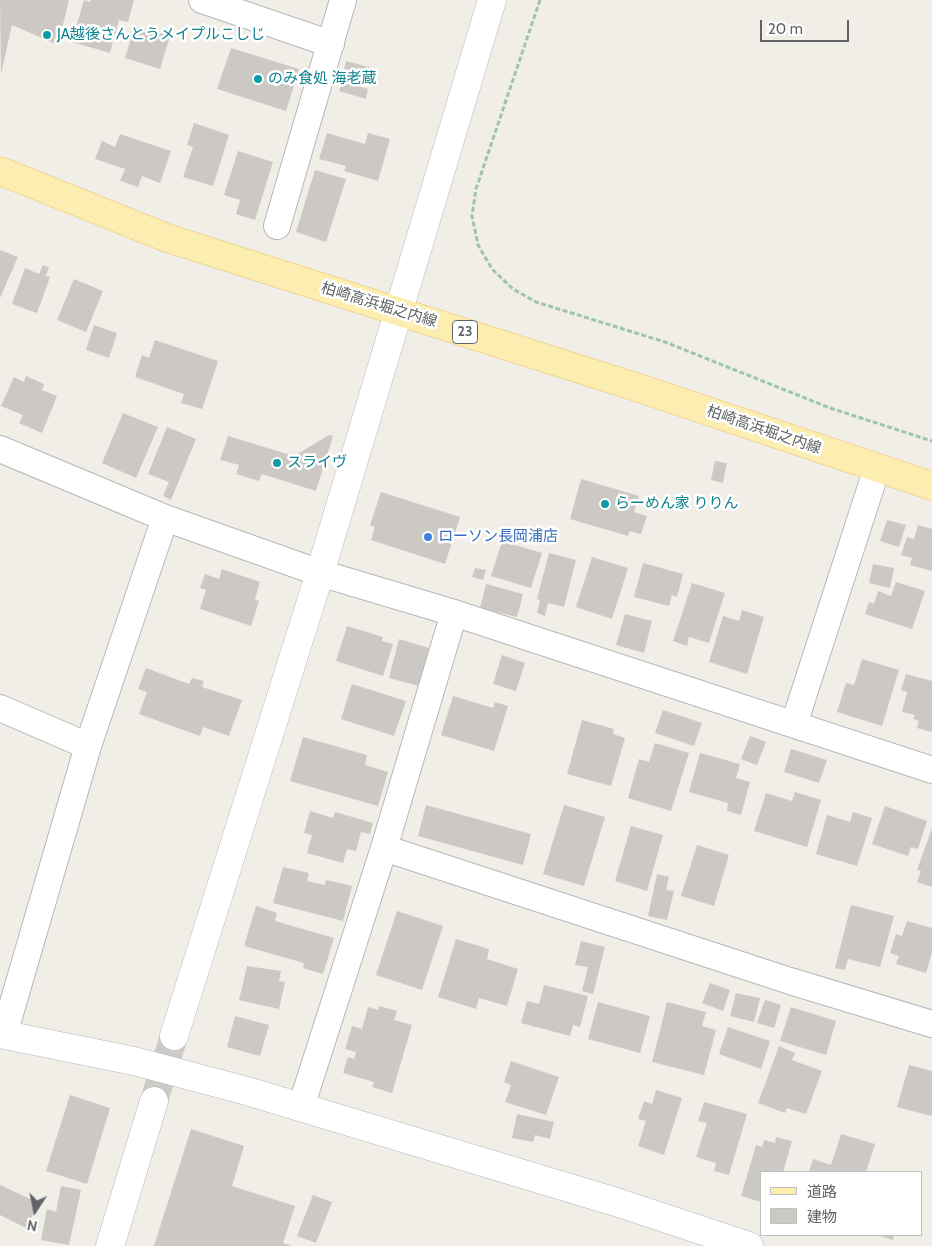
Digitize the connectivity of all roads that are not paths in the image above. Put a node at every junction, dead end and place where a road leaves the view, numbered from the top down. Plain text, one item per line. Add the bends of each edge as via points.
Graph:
1 (202, 0) edge
2 (343, 0) edge
3 (492, 0) edge
4 (331, 44) junction
5 (0, 171) edge
6 (277, 226) dead end
7 (400, 311) junction
8 (0, 449) edge
9 (877, 468) junction
10 (932, 486) edge
11 (165, 518) junction
12 (320, 573) junction
13 (454, 614) junction
14 (0, 708) edge
15 (794, 724) junction
16 (88, 746) junction
17 (932, 770) edge
18 (384, 848) junction
19 (932, 1024) edge
20 (2, 1034) edge
21 (174, 1036) tunnel mouth
22 (154, 1101) tunnel mouth
23 (301, 1107) junction
24 (110, 1246) edge
25 (749, 1246) edge

1 - 4 street
2 - 4 street
3 - 7 street
4 - 6 street
5 - 7 main road, 柏崎高浜堀之内線 / 23 via 167,238
7 - 9 main road, 柏崎高浜堀之内線 / 23
7 - 12 street
8 - 11 street
9 - 10 main road, 柏崎高浜堀之内線 / 23
9 - 15 street
11 - 12 street
11 - 16 street
12 - 13 street
12 - 21 street
13 - 15 street
13 - 18 street
14 - 16 street
15 - 17 street
16 - 20 street
18 - 19 street
18 - 23 street
20 - 23 street via 134,1061
22 - 24 street
23 - 25 street via 616,1202

